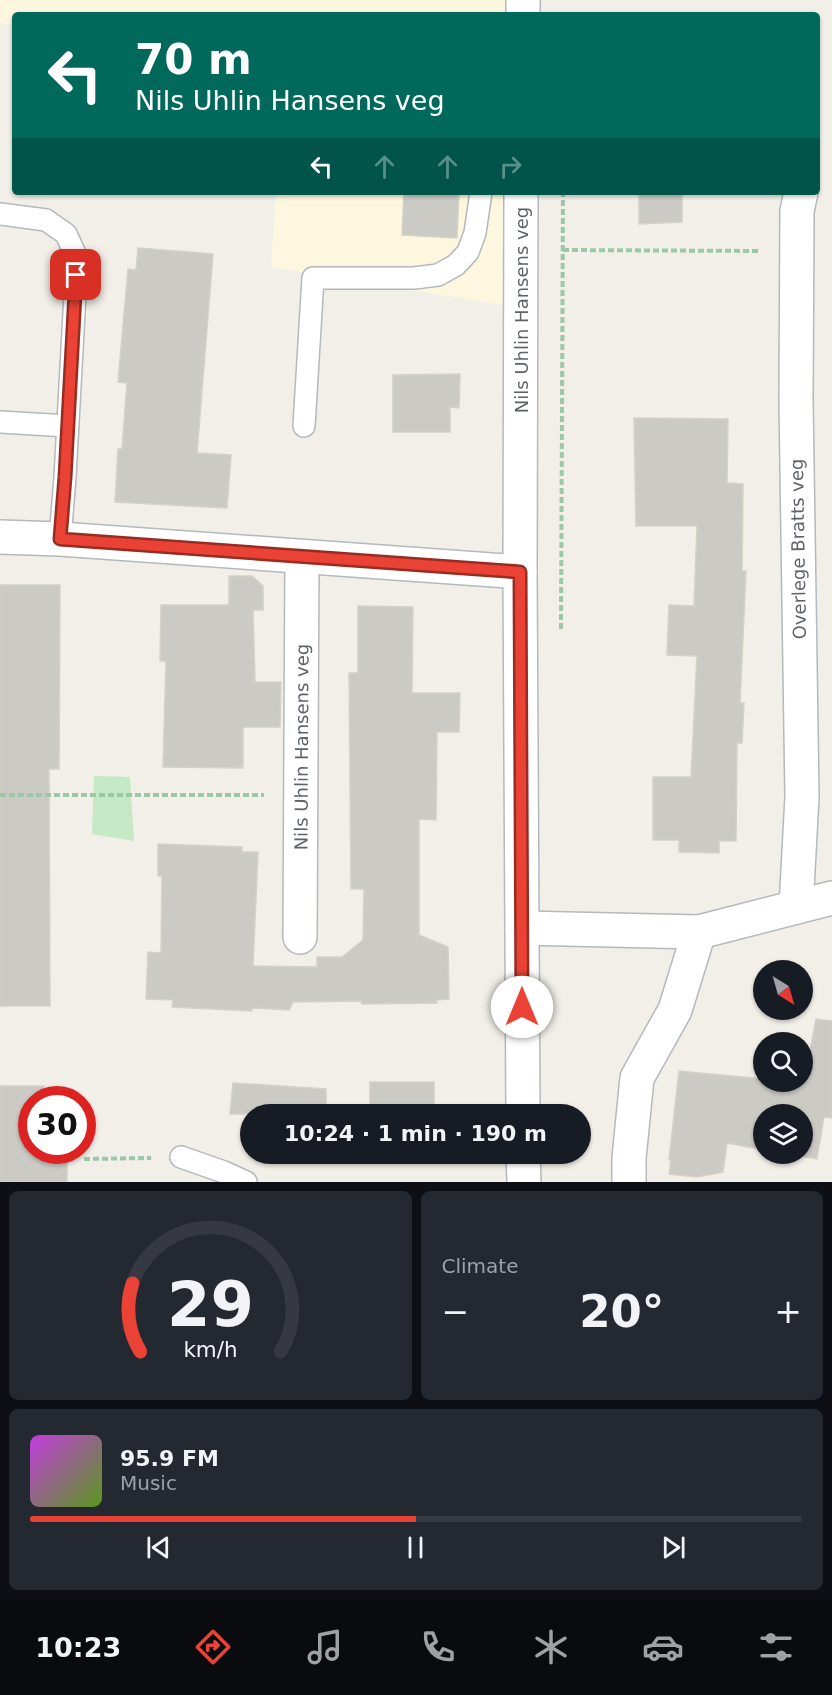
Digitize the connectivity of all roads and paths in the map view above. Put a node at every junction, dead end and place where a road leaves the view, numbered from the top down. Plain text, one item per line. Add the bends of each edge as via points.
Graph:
1 (481, 195) edge
2 (521, 195) edge
3 (800, 195) edge
4 (0, 214) edge
5 (562, 250) dead end
6 (797, 251) junction
7 (0, 422) edge
8 (68, 426) junction
9 (304, 426) dead end
10 (0, 537) edge
11 (60, 539) junction
12 (302, 556) junction
13 (520, 572) junction
14 (0, 795) edge
15 (301, 795) junction
16 (832, 898) edge
17 (796, 907) junction
18 (522, 928) junction
19 (699, 932) junction
20 (300, 937) dead end
21 (523, 1104) edge
22 (181, 1157) joint
23 (96, 1159) edge
24 (523, 1164) edge
25 (246, 1182) edge
26 (524, 1182) edge
27 (629, 1182) edge

1 - 9 lane via 468,252 456,265 438,274 414,278 313,278
2 - 13 street, Nils Uhlin Hansens veg
3 - 6 street, Overlege Bratts veg
4 - 8 lane via 46,220 66,234 77,258
5 - 6 path
6 - 17 street, Overlege Bratts veg via 802,797
7 - 8 lane
8 - 11 lane
10 - 11 street
11 - 12 street
12 - 13 street
12 - 15 street, Nils Uhlin Hansens veg
13 - 18 street, Nils Uhlin Hansens veg
14 - 15 path
15 - 20 street, Nils Uhlin Hansens veg
16 - 17 street
17 - 19 street
18 - 19 street
18 - 21 street, Nils Uhlin Hansens veg
19 - 27 street via 675,1010 637,1078
22 - 23 path
22 - 25 lane
24 - 26 street

